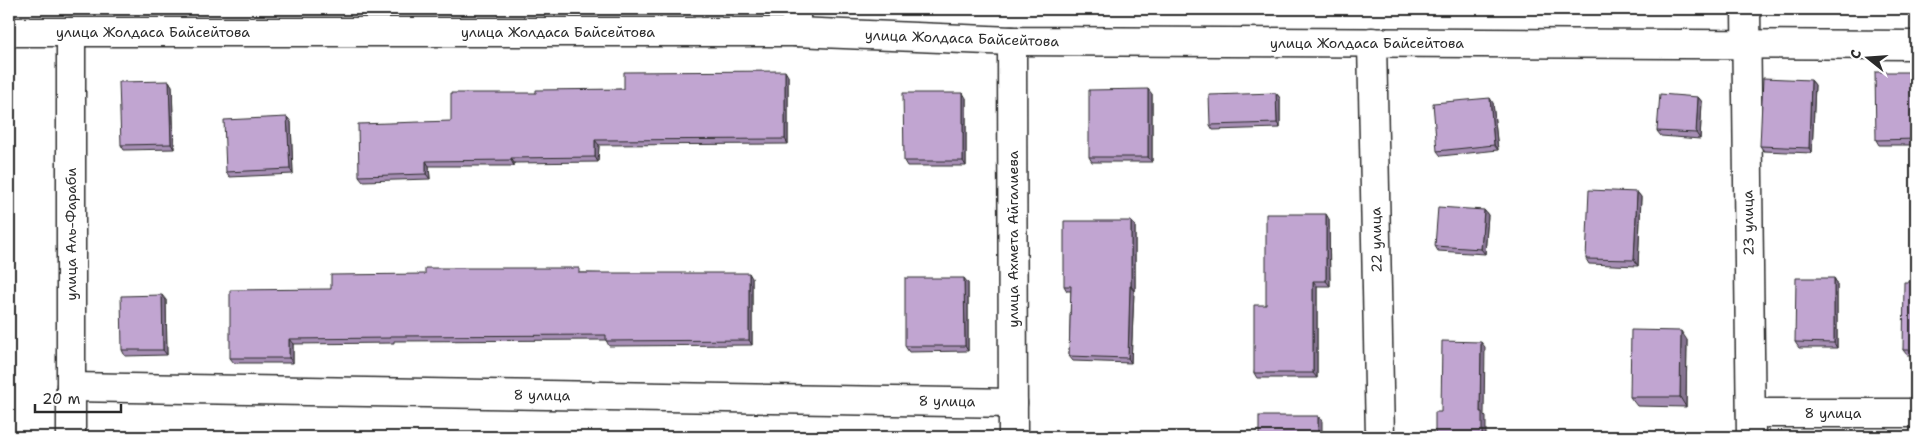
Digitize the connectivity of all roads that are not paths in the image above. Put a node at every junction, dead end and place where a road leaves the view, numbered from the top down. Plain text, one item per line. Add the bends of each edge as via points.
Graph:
1 (1746, 9) edge
2 (796, 21) edge
3 (9, 32) edge
4 (71, 32) junction
5 (1012, 41) junction
6 (1372, 42) junction
7 (1746, 44) junction
8 (1916, 45) edge
9 (71, 387) junction
10 (1013, 402) junction
11 (1916, 413) edge
12 (1751, 425) edge
13 (71, 437) edge
14 (1013, 437) edge
15 (1380, 437) edge

1 - 7 street, 23 улица
2 - 4 street, улица Жолдаса Байсейтова
2 - 5 street, улица Жолдаса Байсейтова
3 - 4 street, улица Жолдаса Байсейтова
4 - 9 street, улица Аль-Фараби
5 - 6 street, улица Жолдаса Байсейтова
5 - 10 street, улица Ахмета Айгалиева
6 - 7 street, улица Жолдаса Байсейтова
6 - 15 street, 22 улица
7 - 8 street, улица Жолдаса Байсейтова
7 - 12 street, 23 улица
9 - 10 street, 8 улица
9 - 13 street, улица Аль-Фараби
10 - 14 street, улица Ахмета Айгалиева
11 - 12 street, 8 улица

